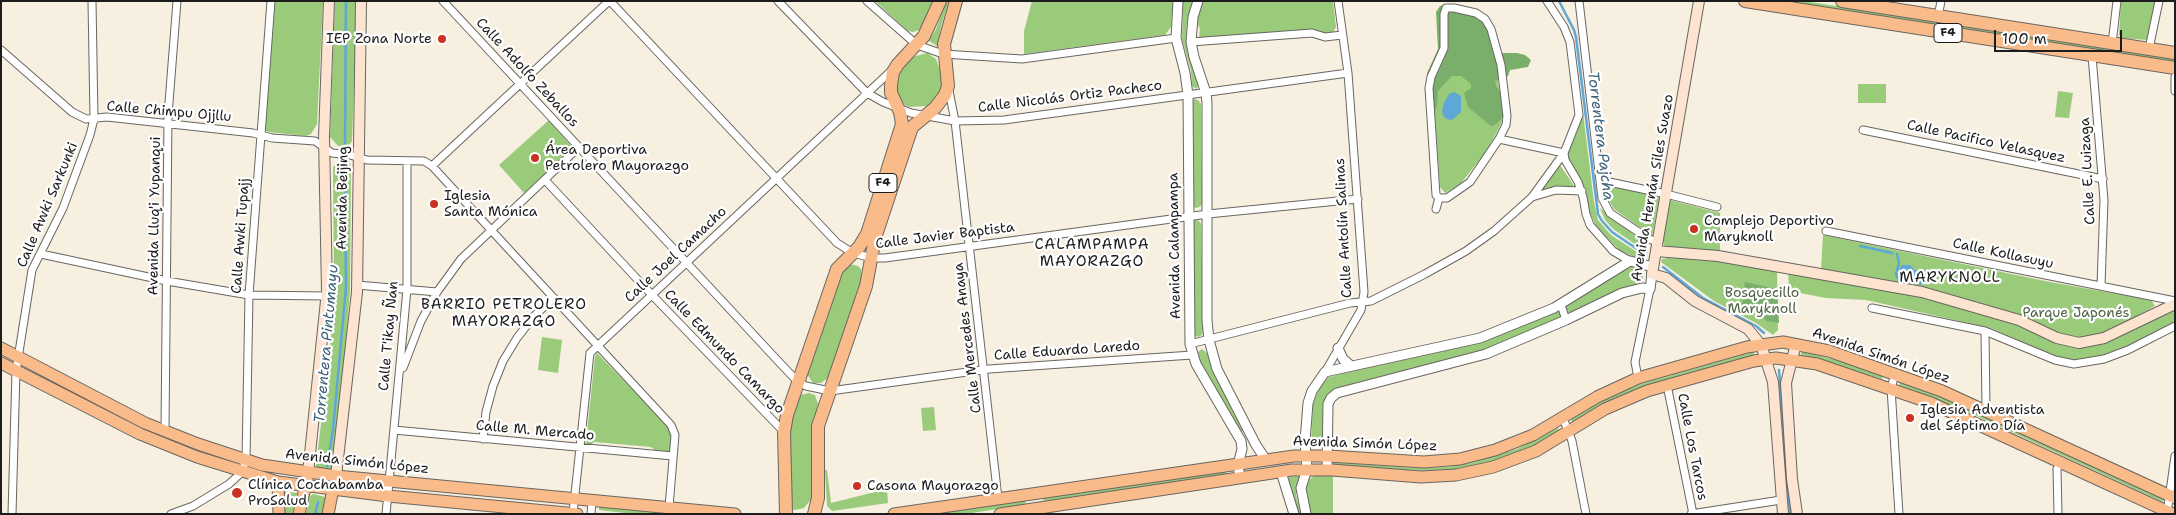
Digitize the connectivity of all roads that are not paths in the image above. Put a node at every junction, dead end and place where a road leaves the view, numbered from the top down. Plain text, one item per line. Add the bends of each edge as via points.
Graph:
1 (92, 1) edge
2 (177, 1) edge
3 (271, 1) edge
4 (329, 1) edge
5 (361, 1) edge
6 (442, 1) edge
7 (610, 1) edge
8 (778, 1) edge
9 (867, 1) edge
10 (940, 1) edge
11 (956, 1) edge
12 (1178, 1) edge
13 (1198, 1) edge
14 (1338, 1) edge
15 (1546, 1) edge
16 (1579, 1) edge
17 (1699, 1) edge
18 (1745, 1) edge
19 (1842, 1) edge
20 (1941, 1) edge
21 (2117, 1) edge
22 (2159, 1) edge
23 (1444, 5) edge
24 (1938, 16) junction
25 (1342, 35) junction
26 (1176, 38) junction
27 (1191, 42) junction
28 (2112, 44) junction
29 (917, 45) junction
30 (2149, 49) junction
31 (1, 50) edge
32 (2175, 53) edge
33 (943, 54) junction
34 (2092, 56) junction
35 (898, 64) junction
36 (2175, 68) edge
37 (1348, 73) junction
38 (2175, 77) edge
39 (520, 85) junction
40 (948, 86) junction
41 (2175, 91) edge
42 (867, 93) junction
43 (1206, 93) junction
44 (1188, 95) junction
45 (899, 109) junction
46 (925, 116) junction
47 (94, 119) junction
48 (955, 121) junction
49 (169, 124) junction
50 (1863, 130) dead end
51 (261, 135) junction
52 (1499, 139) junction
53 (580, 146) junction
54 (325, 149) junction
55 (1564, 153) junction
56 (359, 158) junction
57 (407, 161) junction
58 (432, 166) junction
59 (775, 179) junction
60 (2103, 179) junction
61 (545, 180) junction
62 (1600, 180) junction
63 (1582, 192) junction
64 (1666, 194) junction
65 (1532, 197) junction
66 (1439, 198) junction
67 (1358, 200) junction
68 (1717, 207) dead end
69 (1436, 209) dead end
70 (1208, 214) junction
71 (1188, 216) junction
72 (490, 230) junction
73 (1826, 230) dead end
74 (1656, 246) junction
75 (969, 247) junction
76 (853, 253) junction
77 (41, 254) junction
78 (872, 258) junction
79 (1630, 261) junction
80 (686, 263) junction
81 (1653, 270) junction
82 (167, 281) junction
83 (357, 285) junction
84 (2101, 286) junction
85 (1650, 289) junction
86 (407, 290) junction
87 (437, 292) junction
88 (249, 295) junction
89 (326, 296) junction
90 (652, 296) junction
91 (554, 298) junction
92 (1364, 301) junction
93 (2175, 302) edge
94 (1561, 305) junction
95 (1872, 308) dead end
96 (1566, 320) junction
97 (2175, 326) edge
98 (1985, 332) junction
99 (1209, 340) junction
100 (1190, 344) junction
101 (1761, 344) junction
102 (1796, 344) junction
103 (598, 345) junction
104 (1, 348) edge
105 (1338, 348) junction
106 (1192, 355) junction
107 (1766, 359) junction
108 (1793, 359) junction
109 (1, 363) edge
110 (18, 365) junction
111 (1351, 366) junction
112 (985, 370) junction
113 (1326, 372) junction
114 (1894, 374) junction
115 (1638, 378) junction
116 (797, 381) junction
117 (398, 385) junction
118 (1667, 385) junction
119 (1891, 388) junction
120 (830, 391) junction
121 (1986, 410) junction
122 (1563, 418) junction
123 (394, 430) junction
124 (165, 431) junction
125 (1570, 431) junction
126 (784, 432) junction
127 (1249, 432) junction
128 (1240, 438) junction
129 (483, 439) junction
130 (580, 448) junction
131 (1306, 455) junction
132 (673, 456) junction
133 (1328, 456) junction
134 (2175, 456) edge
135 (246, 460) junction
136 (1266, 460) junction
137 (2061, 462) junction
138 (1238, 465) junction
139 (1307, 469) junction
140 (1327, 470) junction
141 (242, 472) junction
142 (1280, 472) junction
143 (311, 473) junction
144 (333, 475) junction
145 (1240, 478) junction
146 (388, 481) junction
147 (278, 482) junction
148 (308, 486) junction
149 (330, 489) junction
150 (1033, 494) junction
151 (388, 496) junction
152 (2172, 497) edge
153 (998, 498) junction
154 (574, 499) junction
155 (1781, 500) junction
156 (592, 501) junction
157 (669, 507) junction
158 (1035, 511) edge
159 (572, 513) edge
160 (2169, 513) edge
161 (12, 514) edge
162 (171, 514) edge
163 (279, 514) edge
164 (299, 514) edge
165 (328, 514) edge
166 (386, 514) edge
167 (577, 514) edge
168 (591, 514) edge
169 (735, 514) edge
170 (786, 514) edge
171 (814, 514) edge
172 (894, 514) edge
173 (1000, 514) edge
174 (1294, 514) edge
175 (1306, 514) edge
176 (1586, 514) edge
177 (1692, 514) edge
178 (1783, 514) edge
179 (1797, 514) edge
180 (1899, 514) edge
181 (2058, 514) edge

1 - 47 street, Calle Awki Sarkunki
2 - 49 street, Avenida Lluq'i Yupanqui
3 - 51 street, Calle Awki Tupajj
4 - 54 main road, Avenida Beijing
5 - 56 main road, Avenida Beijing
6 - 39 street, Calle Adolfo Zeballos
7 - 39 street
7 - 59 street, Calle Javier Baptista
8 - 42 street, Calle Nicolás Ortiz Pacheco
9 - 29 street
10 - 29 highway, F4 via 929,28
11 - 33 highway via 946,29
12 - 26 street, Avenida Calampampa
13 - 27 street
14 - 25 street, Calle Antolín Salinas
15 - 55 street via 1570,42 1579,115
16 - 62 street
17 - 64 main road, Avenida Hernán Siles Suazo
18 - 34 highway, F4
19 - 24 highway, F4
20 - 24 street
21 - 28 street
22 - 30 street
23 - 52 street via 1476,13 1491,29 1502,65 1507,107 1506,125
23 - 66 street via 1444,48 1429,88 1436,195
24 - 28 highway, F4
25 - 27 street via 1325,37 1312,33
25 - 37 street, Calle Antolín Salinas
26 - 33 street via 1022,59
26 - 44 street, Avenida Calampampa
27 - 43 street
28 - 30 highway, F4
29 - 33 street
29 - 35 highway, F4
30 - 32 highway, F4
31 - 47 street, Calle Chimpu Ojjllu via 72,112 79,117
33 - 40 highway
34 - 36 highway, F4
34 - 60 street, Calle E. Luizaga
35 - 42 street, Calle Joel Camacho
35 - 45 highway, F4 via 891,85
37 - 43 street, Calle Nicolás Ortiz Pacheco
37 - 67 street, Calle Antolín Salinas
38 - 41 street
39 - 53 street, Calle Adolfo Zeballos
39 - 58 street
40 - 46 highway, F4 via 941,101
40 - 48 street, Calle Mercedes Anaya
42 - 45 street, Calle Nicolás Ortiz Pacheco
42 - 59 street, Calle Joel Camacho
43 - 44 street, Calle Nicolás Ortiz Pacheco
43 - 70 street
44 - 48 street, Calle Nicolás Ortiz Pacheco via 1004,120
44 - 71 street, Avenida Calampampa
45 - 46 street, Calle Nicolás Ortiz Pacheco
45 - 76 highway, F4 via 902,124 867,234
46 - 48 street, Calle Nicolás Ortiz Pacheco
46 - 78 highway, F4 via 912,126 875,238
47 - 49 street, Calle Chimpu Ojjllu via 107,117
47 - 77 street, Calle Awki Sarkunki via 63,208
48 - 75 street, Calle Mercedes Anaya
49 - 51 street, Calle Chimpu Ojjllu
49 - 82 street, Avenida Lluq'i Yupanqui
50 - 60 street, Calle Pacifico Velasquez
51 - 54 street, Calle Chimpu Ojjllu via 315,141
51 - 88 street, Calle Awki Tupajj
52 - 55 street
52 - 66 street via 1470,182 1447,198
53 - 61 street
53 - 80 street, Calle Adolfo Zeballos
54 - 56 street, Calle Chimpu Ojjllu
54 - 89 main road, Avenida Beijing
55 - 63 street
55 - 65 street
56 - 57 street, Calle Chimpu Ojjllu
56 - 83 main road, Avenida Beijing
57 - 58 street, Calle Chimpu Ojjllu via 424,161
57 - 86 street, Calle T'ikay Ñan
58 - 72 street
59 - 76 street, Calle Javier Baptista via 836,243
59 - 80 street, Calle Joel Camacho
60 - 84 street, Calle E. Luizaga
61 - 72 street
61 - 90 street, Calle Edmundo Camargo
62 - 64 street
62 - 74 street via 1602,198 1610,212
63 - 65 street via 1556,190
63 - 79 street via 1586,214 1597,235 1613,251
64 - 68 street
64 - 74 main road, Avenida Hernán Siles Suazo
65 - 92 street via 1494,231 1466,250 1380,297
66 - 69 street
67 - 70 street, Calle Javier Baptista
67 - 92 street, Calle Antolín Salinas
70 - 71 street, Calle Javier Baptista
70 - 99 street
71 - 75 street, Calle Javier Baptista
71 - 100 street, Avenida Calampampa
72 - 87 street via 461,260
72 - 91 street
73 - 84 street, Calle Kollasuyu
74 - 81 main road, Avenida Hernán Siles Suazo
74 - 93 main road via 1922,292 2019,320 2057,338 2079,343 2104,338
75 - 78 street, Calle Javier Baptista
75 - 112 street, Calle Mercedes Anaya
76 - 78 street, Calle Javier Baptista
76 - 116 highway, F4 via 837,269
77 - 82 street
77 - 110 street, Calle Awki Sarkunki via 32,270
78 - 120 highway, F4 via 866,286
79 - 81 street
79 - 94 street
80 - 90 street, Calle Joel Camacho
80 - 116 street, Calle Adolfo Zeballos
81 - 85 street, Avenida Hernán Siles Suazo
81 - 101 main road via 1695,301 1748,329
82 - 88 street
82 - 124 street, Avenida Lluq'i Yupanqui
83 - 86 street
83 - 144 main road, Avenida Beijing
84 - 93 street, Calle Kollasuyu
85 - 96 street via 1622,293
85 - 115 street, Avenida Hernán Siles Suazo via 1635,362
86 - 87 street
86 - 117 street, Calle T'ikay Ñan
87 - 117 street via 408,351
88 - 89 street
88 - 135 street, Calle Awki Tupajj
89 - 143 main road, Avenida Beijing
90 - 103 street, Calle Joel Camacho
90 - 126 street, Calle Edmundo Camargo
91 - 103 street
91 - 129 street via 534,316 503,361 486,412
92 - 99 street
92 - 105 street, Calle Antolín Salinas
94 - 96 street
94 - 111 street via 1480,338
95 - 98 street
96 - 133 street via 1486,354 1337,393 1328,404
97 - 98 street via 2128,350 2104,359 2074,364 2055,360
98 - 121 street
99 - 100 street
99 - 127 street via 1217,369
100 - 106 street, Avenida Calampampa
101 - 102 main road, Avenida Simón López
101 - 107 main road
101 - 115 main road, Avenida Simón López
102 - 108 main road
102 - 114 main road, Avenida Simón López via 1829,351
103 - 130 street, Calle Joel Camacho via 590,353
103 - 132 street via 672,425 675,435
104 - 110 main road, Avenida Simón López
105 - 111 street
105 - 113 street, Calle Antolín Salinas
106 - 112 street, Calle Eduardo Laredo
106 - 128 street, Avenida Calampampa
107 - 108 main road, Avenida Simón López
107 - 118 main road, Avenida Simón López
107 - 155 main road via 1773,382
108 - 119 main road, Avenida Simón López
108 - 179 main road via 1786,383
109 - 110 main road, Avenida Simón López
110 - 124 main road, Avenida Simón López
110 - 141 main road, Avenida Simón López via 140,434
110 - 161 street, Calle Awki Sarkunki
111 - 113 street
112 - 120 street, Calle Eduardo Laredo
112 - 153 street, Calle Mercedes Anaya
113 - 131 street, Calle Antolín Salinas via 1312,391 1308,403
114 - 119 street
114 - 121 main road, Avenida Simón López
115 - 122 main road, Avenida Simón López
116 - 120 street, Calle Eduardo Laredo
116 - 126 highway, F4
117 - 123 street, Calle T'ikay Ñan
118 - 125 main road, Avenida Simón López via 1618,403
118 - 177 street, Calle Los Tarcos
119 - 137 main road, Avenida Simón López via 1958,414
119 - 180 street
120 - 171 highway, F4 via 817,435 818,498
121 - 152 main road, Avenida Simón López
122 - 125 street
122 - 133 main road, Avenida Simón López via 1515,443 1460,459 1424,462
123 - 129 street, Calle M. Mercado
123 - 146 street, Calle T'ikay Ñan
124 - 135 main road, Avenida Simón López
125 - 140 main road, Avenida Simón López via 1514,460 1456,476 1421,477
125 - 176 street
126 - 170 highway, F4
127 - 128 street
127 - 136 street
128 - 138 street via 1242,449
129 - 130 street, Calle M. Mercado
130 - 132 street, Calle M. Mercado
130 - 154 street, Calle Joel Camacho
131 - 133 main road, Avenida Simón López
131 - 136 main road, Avenida Simón López
131 - 139 street, Calle Antolín Salinas
132 - 157 street
133 - 140 street
134 - 152 street
135 - 141 street, Calle Awki Tupajj
135 - 143 main road, Avenida Simón López via 278,469
136 - 138 main road, Avenida Simón López
137 - 160 main road, Avenida Simón López
137 - 181 street via 2056,469
138 - 145 street
138 - 150 main road, Avenida Simón López
139 - 140 main road, Avenida Simón López
139 - 142 main road, Avenida Simón López
139 - 175 street, Calle Antolín Salinas via 1301,488
141 - 147 main road, Avenida Simón López
141 - 162 street via 193,506
142 - 145 main road, Avenida Simón López
142 - 174 street
143 - 144 main road, Avenida Simón López
143 - 148 main road, Avenida Beijing
144 - 146 main road, Avenida Simón López
144 - 149 main road, Avenida Beijing
145 - 158 main road, Avenida Simón López
146 - 151 street, Calle T'ikay Ñan
146 - 154 main road, Avenida Simón López
147 - 148 main road, Avenida Simón López
147 - 163 main road
148 - 149 main road, Avenida Simón López
148 - 164 main road, Avenida Beijing
149 - 151 main road, Avenida Simón López
149 - 165 main road, Avenida Beijing
150 - 153 main road, Avenida Simón López
150 - 158 street
151 - 159 main road, Avenida Simón López
151 - 166 street, Calle T'ikay Ñan
152 - 160 street
153 - 172 main road, Avenida Simón López
154 - 156 main road, Avenida Simón López
154 - 159 street, Calle Joel Camacho
155 - 177 street
155 - 178 main road
156 - 157 main road, Avenida Simón López
156 - 168 street
157 - 169 main road, Avenida Simón López
158 - 173 main road, Avenida Simón López
159 - 167 main road, Avenida Simón López

